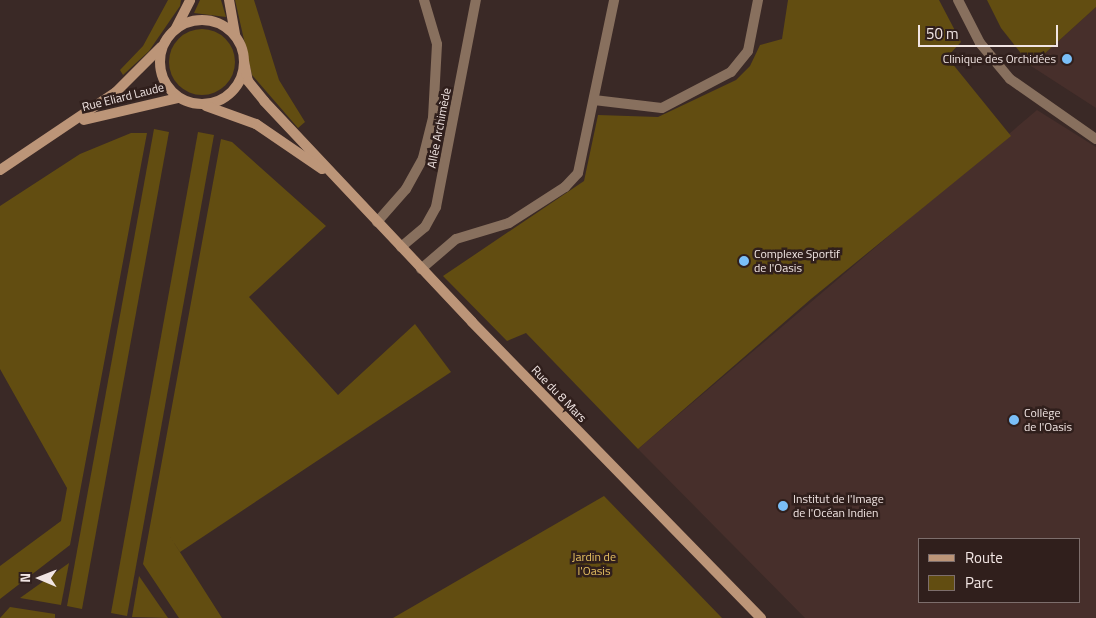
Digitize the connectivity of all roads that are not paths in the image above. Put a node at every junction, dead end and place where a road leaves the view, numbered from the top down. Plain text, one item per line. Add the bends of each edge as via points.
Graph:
1 (190, 0) edge
2 (229, 0) edge
3 (424, 0) edge
4 (476, 0) edge
5 (614, 0) edge
6 (758, 0) edge
7 (958, 0) edge
8 (175, 30) junction
9 (234, 35) junction
10 (164, 44) junction
11 (244, 61) junction
12 (178, 98) junction
13 (594, 100) junction
14 (203, 105) junction
15 (73, 123) junction
16 (1096, 139) edge
17 (0, 170) edge
18 (342, 185) junction
19 (377, 222) junction
20 (401, 247) junction
21 (421, 269) junction
22 (761, 618) edge

1 - 8 main road
2 - 9 main road
3 - 19 street via 437,44 433,118 423,158 406,189
4 - 20 street, Allée Archimède via 436,207 424,227
5 - 13 street
6 - 13 street via 748,51 731,72 662,108
7 - 16 street via 980,43 1010,79
8 - 9 main road via 186,23 212,21
8 - 10 main road
9 - 11 main road
10 - 12 main road via 161,73
10 - 15 main road, Rue Eliard Laude via 116,92
11 - 14 main road via 237,86 222,99
11 - 18 main road, Rue du 8 Mars via 248,81
12 - 14 main road
12 - 15 main road, Rue Eliard Laude
13 - 21 street via 582,164 572,181 509,223 456,239
14 - 18 main road, Rue du 8 Mars via 256,124
15 - 17 main road, Rue Eliard Laude
18 - 19 main road, Rue du 8 Mars
19 - 20 main road, Rue du 8 Mars
20 - 21 main road, Rue du 8 Mars
21 - 22 main road, Rue du 8 Mars

